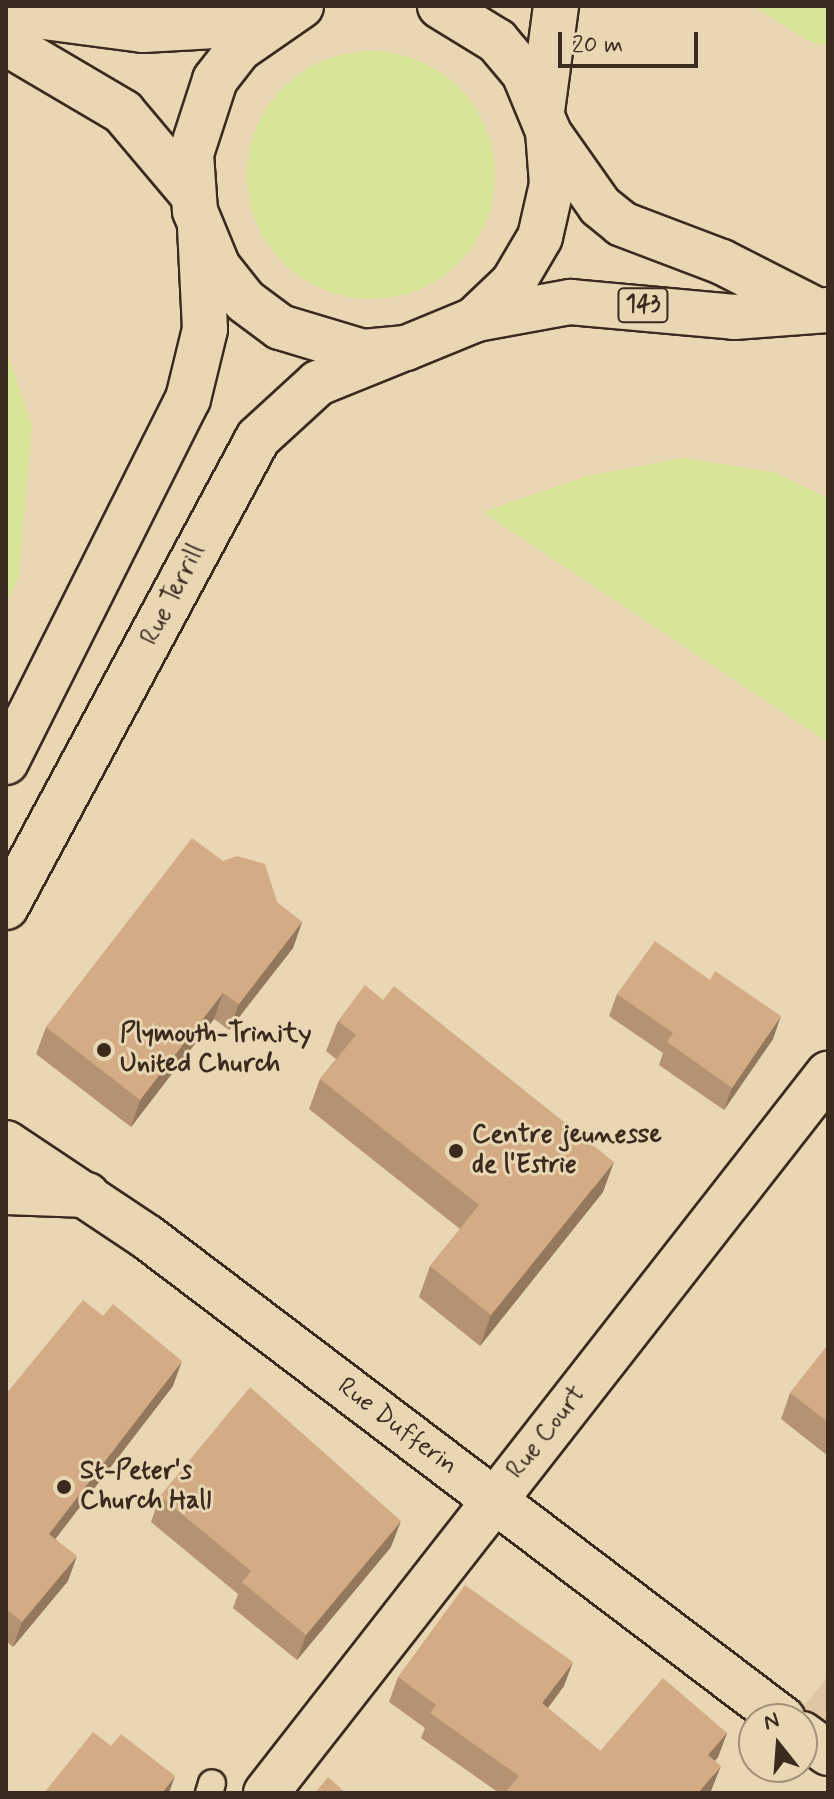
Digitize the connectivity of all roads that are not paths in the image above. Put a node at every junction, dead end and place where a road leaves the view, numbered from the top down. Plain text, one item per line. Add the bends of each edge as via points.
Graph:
1 (440, 6) edge
2 (556, 6) edge
3 (6, 12) edge
4 (285, 15) edge
5 (6, 43) edge
6 (545, 121) junction
7 (196, 211) junction
8 (821, 309) edge
9 (474, 320) junction
10 (406, 348) junction
11 (6, 762) edge
12 (6, 907) edge
13 (828, 1074) edge
14 (6, 1143) edge
15 (6, 1192) edge
16 (87, 1195) junction
17 (494, 1501) junction
18 (762, 1703) edge
19 (266, 1793) edge

1 - 6 street, 143 via 497,41
2 - 6 street
3 - 4 street via 143,30
4 - 7 street via 215,80 191,154
5 - 7 street, 143 via 123,112
6 - 8 street, 143 via 600,206 622,224 722,262
6 - 9 street, 143 via 552,184 540,237 513,283
7 - 10 street, 143 via 245,301 280,327 363,352
7 - 11 street via 205,329 188,399
8 - 9 street, 143 via 734,317 570,302
9 - 10 street, 143
10 - 12 street, Rue Terrill via 318,383 258,438
13 - 17 street, Rue Court
14 - 16 street, Rue Dufferin
15 - 16 street
16 - 17 street, Rue Dufferin
17 - 18 street, Rue Dufferin
17 - 19 street, Rue Court

